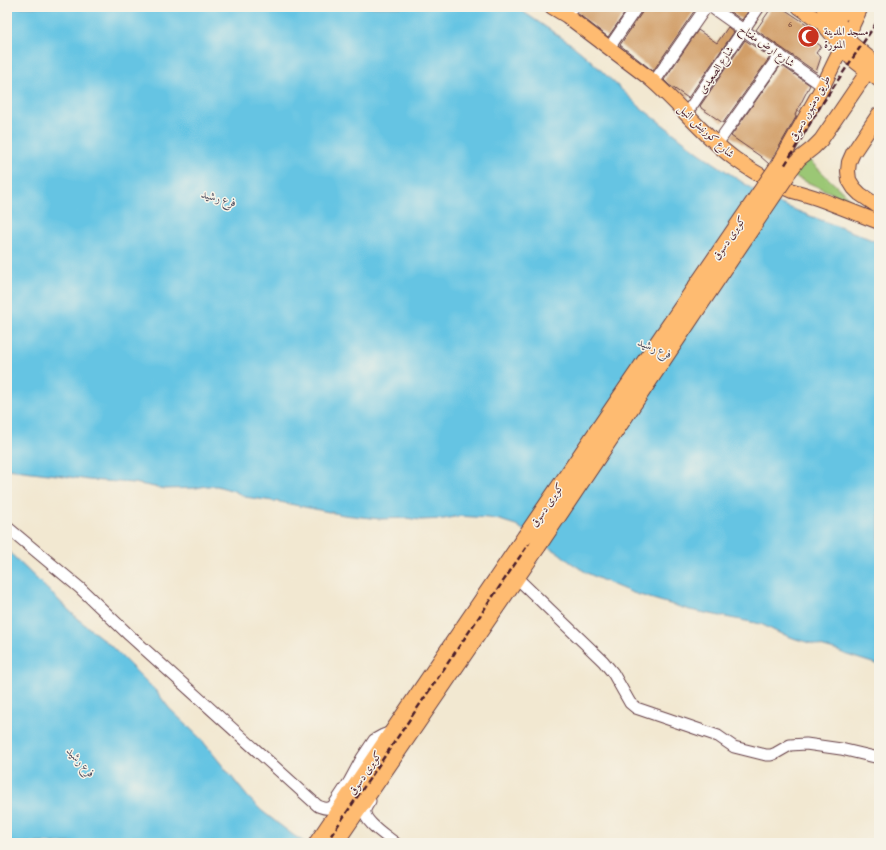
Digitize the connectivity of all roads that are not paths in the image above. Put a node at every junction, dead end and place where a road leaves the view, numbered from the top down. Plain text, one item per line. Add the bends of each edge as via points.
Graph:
1 (552, 7) edge
2 (637, 7) edge
3 (706, 7) edge
4 (711, 7) edge
5 (759, 7) edge
6 (799, 7) edge
7 (823, 7) edge
8 (850, 7) edge
9 (861, 7) edge
10 (570, 12) edge
11 (834, 17) junction
12 (744, 30) junction
13 (844, 44) junction
14 (610, 48) junction
15 (780, 55) junction
16 (875, 72) edge
17 (654, 82) junction
18 (823, 86) junction
19 (686, 114) junction
20 (879, 114) edge
21 (717, 144) junction
22 (782, 172) junction
23 (879, 207) edge
24 (879, 222) edge
25 (7, 527) edge
26 (531, 542) junction
27 (516, 577) junction
28 (416, 724) junction
29 (394, 731) junction
30 (879, 758) edge
31 (376, 770) junction
32 (317, 843) edge
33 (335, 843) edge
34 (395, 843) edge

1 - 10 main road, شارع كورنيش النيل
2 - 14 street
3 - 17 street
4 - 12 street, شارع ارض مفتاح
5 - 12 street, شارع الصعيدى
6 - 13 main road via 822,23
7 - 11 main road
8 - 11 main road
9 - 13 main road, طريق دمنهور, دسوق
10 - 14 main road, شارع كورنيش النيل
11 - 13 main road via 844,30
12 - 15 street, شارع ارض مفتاح
12 - 19 street, شارع الصعيدى
13 - 16 main road via 852,59
13 - 18 main road, طريق دمنهور, دسوق
14 - 17 main road, شارع كورنيش النيل
15 - 18 street, شارع ارض مفتاح
15 - 21 street
16 - 22 main road, طريق دمنهور, دسوق via 821,140
17 - 19 main road, شارع كورنيش النيل
18 - 22 main road, طريق دمنهور, دسوق
19 - 21 main road, شارع كورنيش النيل
20 - 23 main road via 853,154 848,171 849,180 854,188
21 - 24 main road, شارع كورنيش النيل via 740,163 772,182
22 - 26 highway, كوبرى دسوق, bridge
25 - 29 street via 80,588 318,806 325,809 333,806 374,740
26 - 27 highway, كوبرى دسوق
26 - 29 highway, كوبرى دسوق
27 - 28 highway, كوبرى دسوق
27 - 30 street via 603,661 630,703 636,708 718,736 734,747 766,755 790,745 806,744
28 - 31 highway, كوبرى دسوق
28 - 34 street via 418,734 365,811 369,821
29 - 31 highway, كوبرى دسوق
31 - 32 highway, كوبرى دسوق
31 - 33 highway, كوبرى دسوق

